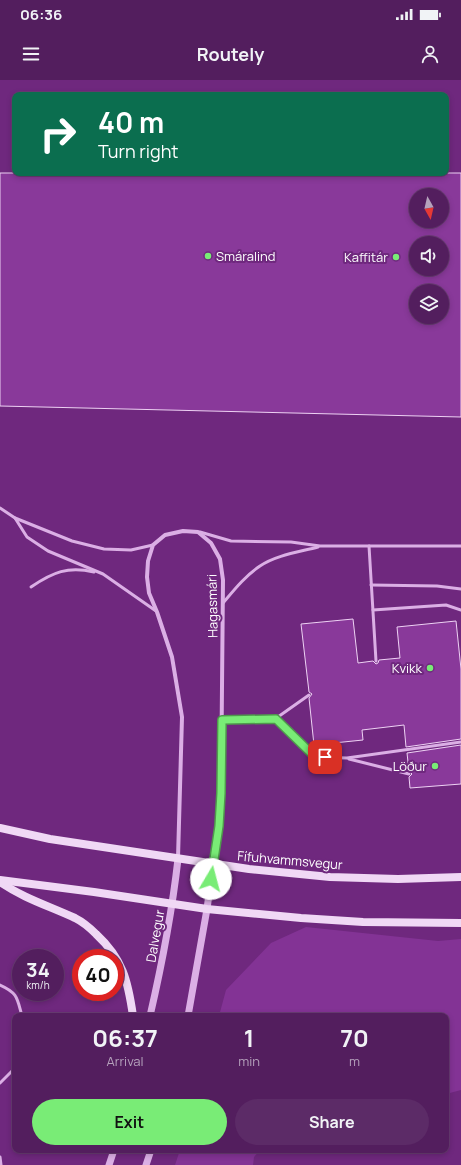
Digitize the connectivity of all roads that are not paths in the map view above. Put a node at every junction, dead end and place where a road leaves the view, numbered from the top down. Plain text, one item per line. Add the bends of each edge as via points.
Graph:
1 (0, 508) edge
2 (15, 518) junction
3 (198, 532) junction
4 (154, 545) junction
5 (320, 546) junction
6 (369, 546) junction
7 (461, 546) edge
8 (103, 574) junction
9 (371, 585) junction
10 (31, 587) dead end
11 (461, 589) edge
12 (223, 603) junction
13 (373, 610) junction
14 (461, 610) edge
15 (157, 612) junction
16 (376, 660) dead end
17 (309, 695) dead end
18 (276, 719) junction
19 (222, 720) junction
20 (461, 742) edge
21 (347, 758) junction
22 (409, 774) dead end
23 (0, 828) edge
24 (178, 859) junction
25 (213, 864) junction
26 (461, 877) edge
27 (0, 881) edge
28 (173, 903) junction
29 (207, 909) junction
30 (461, 923) edge
31 (0, 985) edge
32 (21, 1013) edge
33 (133, 1013) edge
34 (151, 1013) edge
35 (189, 1013) edge
36 (12, 1071) edge
37 (0, 1083) edge
38 (113, 1153) edge
39 (150, 1153) edge
40 (0, 1158) edge
41 (1, 1165) edge
42 (109, 1165) edge
43 (146, 1165) edge

1 - 2 lane
2 - 4 lane via 72,541 104,550 131,550
2 - 8 lane via 27,538 48,551
3 - 4 street via 182,531 165,535
3 - 5 lane via 231,541 290,542
3 - 12 street, Hagasmári via 211,543 220,560
4 - 15 street via 148,561 147,577 149,593
5 - 6 lane
5 - 12 lane via 282,556 260,566 243,580
6 - 7 lane
6 - 9 lane
8 - 10 lane via 83,569 65,570 45,577
8 - 15 lane
9 - 11 lane
9 - 13 lane
12 - 19 street, Hagasmári
13 - 14 lane via 446,605
13 - 16 lane
15 - 24 street via 172,657 182,717
17 - 18 lane
18 - 19 lane
18 - 21 lane via 315,757
19 - 25 street, Hagasmári via 219,826
20 - 21 lane
21 - 22 lane
23 - 24 main road, Fífuhvammsvegur via 50,839
24 - 25 main road, Fífuhvammsvegur
24 - 28 street, Dalvegur
25 - 26 main road, Fífuhvammsvegur via 330,877
25 - 29 street
27 - 28 main road
27 - 33 main road via 19,894 76,918 101,938 122,966
28 - 29 main road
28 - 34 street, Dalvegur
29 - 30 main road via 363,922
29 - 35 street
31 - 32 lane via 12,990
36 - 37 lane
38 - 42 street
39 - 43 street
40 - 41 lane

